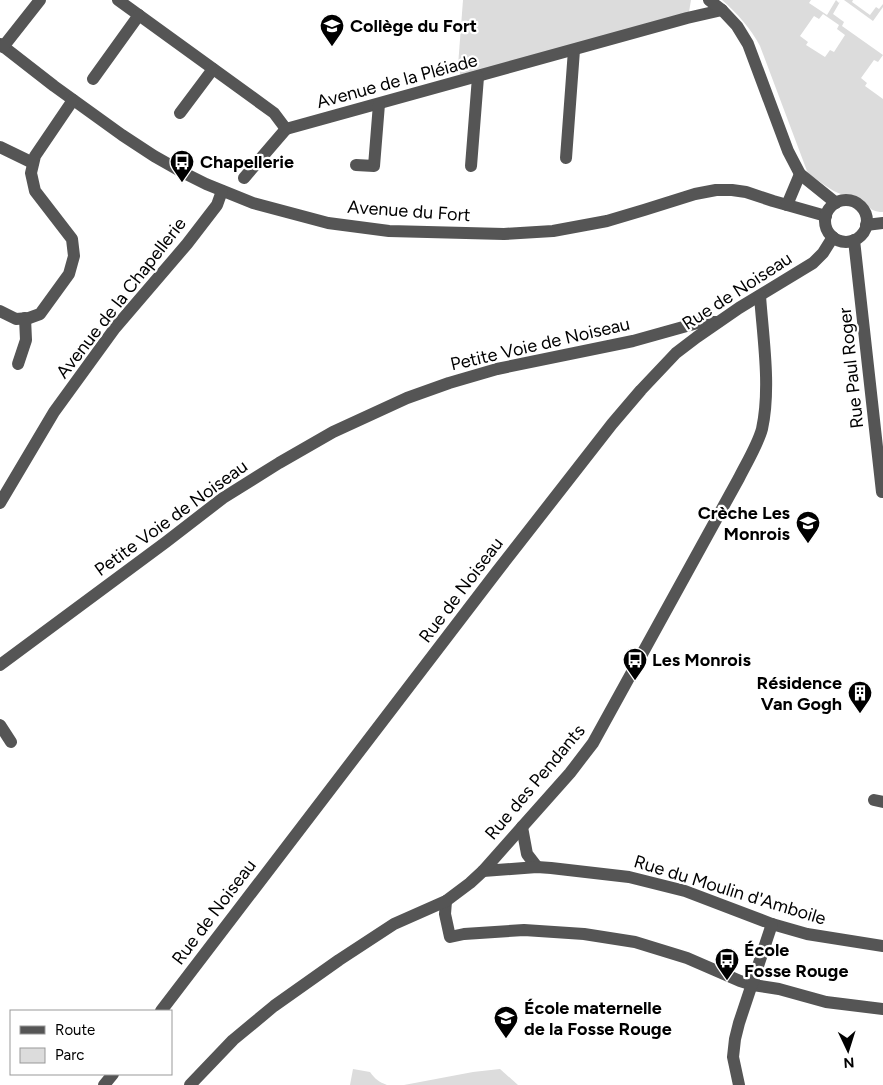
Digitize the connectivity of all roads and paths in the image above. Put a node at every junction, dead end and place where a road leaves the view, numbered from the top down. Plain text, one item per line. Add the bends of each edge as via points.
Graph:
1 (40, 0) edge
2 (118, 0) edge
3 (709, 0) edge
4 (722, 10) junction
5 (139, 15) junction
6 (2, 46) edge
7 (574, 50) junction
8 (213, 69) junction
9 (478, 77) junction
10 (93, 78) dead end
11 (73, 100) junction
12 (379, 104) junction
13 (180, 113) dead end
14 (286, 129) junction
15 (0, 147) edge
16 (566, 158) dead end
17 (33, 163) junction
18 (356, 165) dead end
19 (471, 166) dead end
20 (800, 174) junction
21 (244, 178) dead end
22 (222, 191) junction
23 (836, 202) junction
24 (787, 205) junction
25 (826, 216) junction
26 (883, 223) edge
27 (866, 225) junction
28 (833, 237) junction
29 (854, 240) junction
30 (760, 296) junction
31 (0, 311) edge
32 (25, 318) junction
33 (719, 322) junction
34 (18, 364) dead end
35 (882, 492) edge
36 (0, 503) edge
37 (0, 665) edge
38 (0, 725) edge
39 (12, 742) dead end
40 (522, 827) junction
41 (537, 867) junction
42 (483, 870) junction
43 (446, 901) junction
44 (772, 924) junction
45 (883, 946) edge
46 (753, 985) junction
47 (883, 1009) edge
48 (162, 1010) edge
49 (112, 1075) edge
50 (104, 1085) edge
51 (190, 1085) edge
52 (739, 1085) edge

1 - 6 street
2 - 5 street
3 - 4 street
4 - 7 street, Avenue de la Pléiade
4 - 20 street via 738,26 748,44 788,151
5 - 8 street
5 - 10 street
6 - 11 street, Avenue du Fort
7 - 9 street, Avenue de la Pléiade
7 - 16 street
8 - 13 street
8 - 14 street via 274,113
9 - 12 street, Avenue de la Pléiade
9 - 19 street
11 - 17 street
11 - 22 street, Avenue du Fort via 154,156
12 - 14 street, Avenue de la Pléiade
12 - 18 street via 374,166
14 - 21 street
15 - 17 street
17 - 32 street via 31,173 35,191 72,239 74,256 69,274 40,314
20 - 23 street
20 - 24 street
22 - 24 street, Avenue du Fort via 253,203 328,223 390,231 504,234 553,231 607,221 706,191 746,192
22 - 36 street, Avenue de la Chapellerie via 217,205 115,328 54,412
23 - 25 street
23 - 27 street via 856,202 865,212
24 - 25 street, Avenue du Fort
25 - 28 street via 826,228
26 - 27 street
27 - 29 street via 860,237
28 - 29 street via 843,242
28 - 30 street, Rue de Noiseau via 813,263
29 - 35 street, Rue Paul Roger
30 - 33 street, Rue de Noiseau
30 - 40 street, Rue des Pendants via 766,397 761,431 750,457 593,744
31 - 32 street via 16,319
32 - 34 street via 26,340
33 - 37 street, Petite Voie de Noiseau via 701,322 632,341 497,369 407,398 333,432 222,498
33 - 48 street, Rue de Noiseau via 676,353 612,424
38 - 39 street
40 - 41 street via 527,854
40 - 42 street, Rue des Pendants
41 - 42 street, Rue du Moulin d'Amboile
41 - 44 street, Rue du Moulin d'Amboile via 629,877 685,891
42 - 43 street, Rue des Pendants
43 - 46 street via 450,937 524,930 635,942 687,958
43 - 51 street, Rue des Pendants via 394,924 274,1006 233,1040
44 - 45 street, Rue du Moulin d'Amboile via 807,934
44 - 46 street
46 - 47 street via 826,1002
46 - 52 street via 735,1039 733,1057
49 - 50 street

